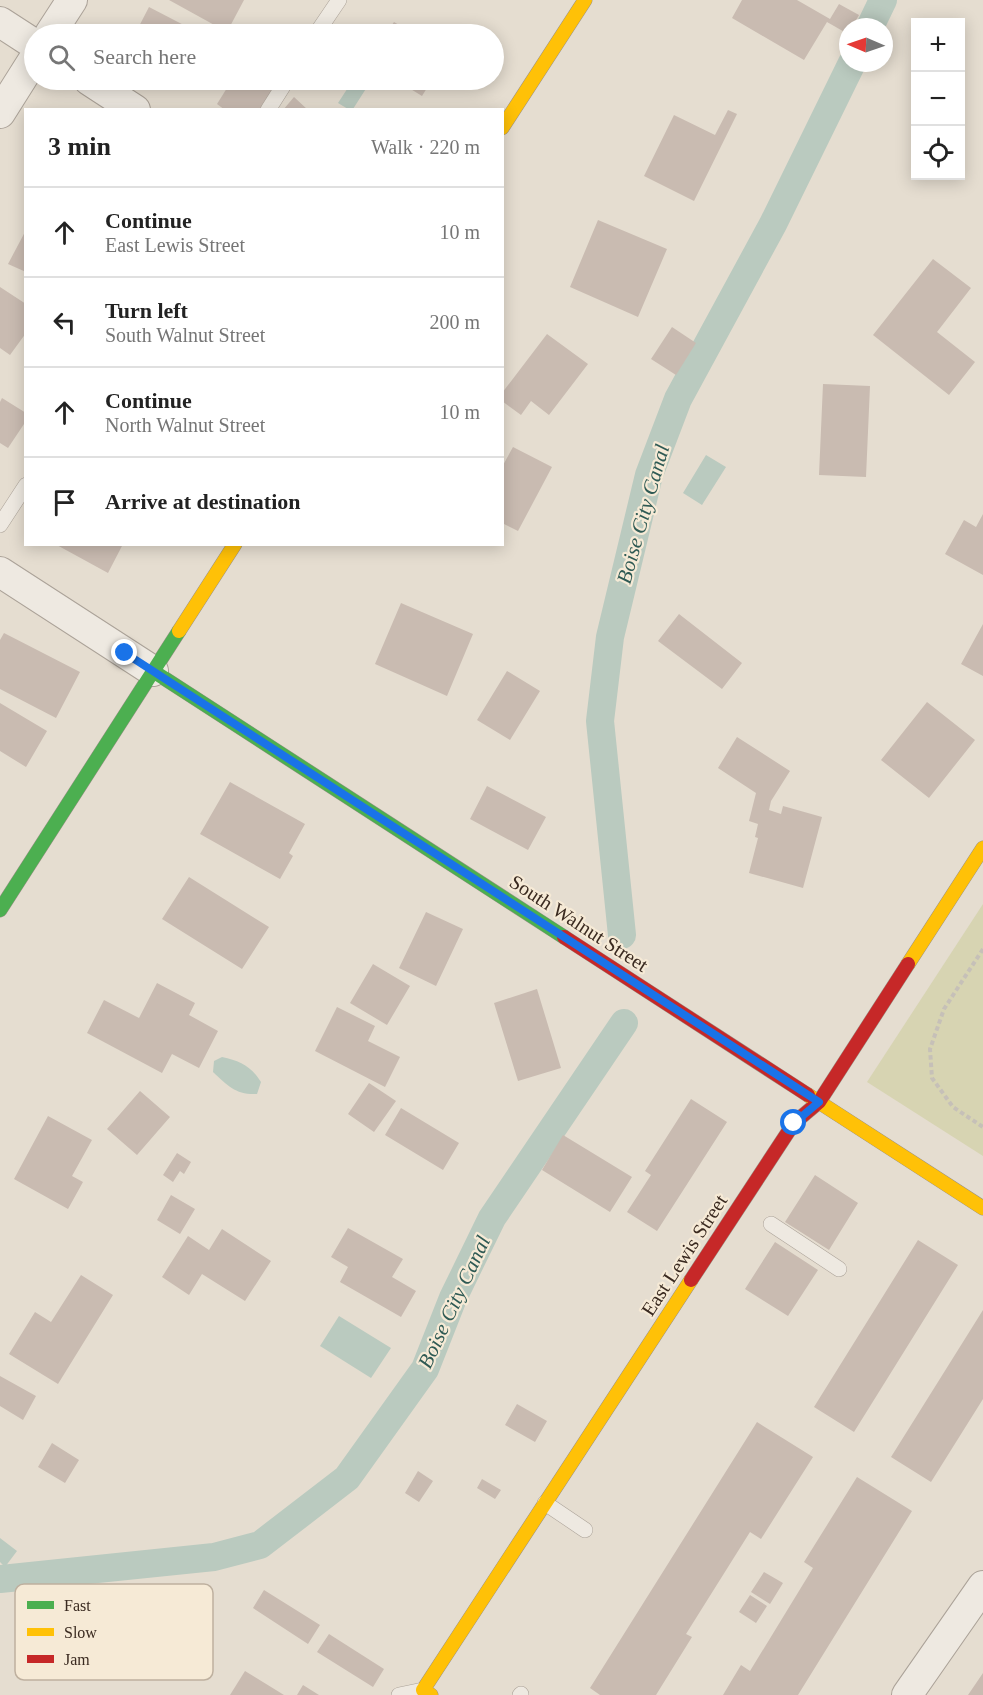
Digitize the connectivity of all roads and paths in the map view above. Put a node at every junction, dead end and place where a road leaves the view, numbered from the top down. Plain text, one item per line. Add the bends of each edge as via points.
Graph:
1 (72, 0) edge
2 (339, 0) edge
3 (585, 0) edge
4 (0, 22) edge
5 (56, 24) edge
6 (323, 24) edge
7 (24, 38) edge
8 (24, 75) edge
9 (104, 90) edge
10 (281, 90) edge
11 (132, 108) edge
12 (269, 108) edge
13 (0, 113) edge
14 (504, 125) edge
15 (24, 488) edge
16 (0, 525) edge
17 (234, 546) edge
18 (0, 572) edge
19 (153, 671) junction
20 (983, 848) edge
21 (0, 910) edge
22 (983, 949) edge
23 (819, 1102) junction
24 (983, 1127) edge
25 (983, 1208) edge
26 (771, 1224) dead end
27 (839, 1269) dead end
28 (545, 1503) junction
29 (585, 1530) dead end
30 (983, 1586) edge
31 (427, 1692) edge
32 (399, 1695) edge
33 (907, 1695) edge

1 - 5 street
2 - 6 lane
3 - 14 street
4 - 7 street
8 - 13 street
9 - 11 street
10 - 12 lane
15 - 16 lane
17 - 19 street
18 - 19 street
19 - 21 street
19 - 23 street, South Walnut Street
20 - 23 street, East Lewis Street
22 - 24 path via 944,1010 930,1049 932,1078 953,1107
23 - 25 street, South Walnut Street
23 - 28 street, East Lewis Street via 794,1123
26 - 27 lane
28 - 29 lane
28 - 31 street, East Lewis Street
30 - 33 street
31 - 32 lane

